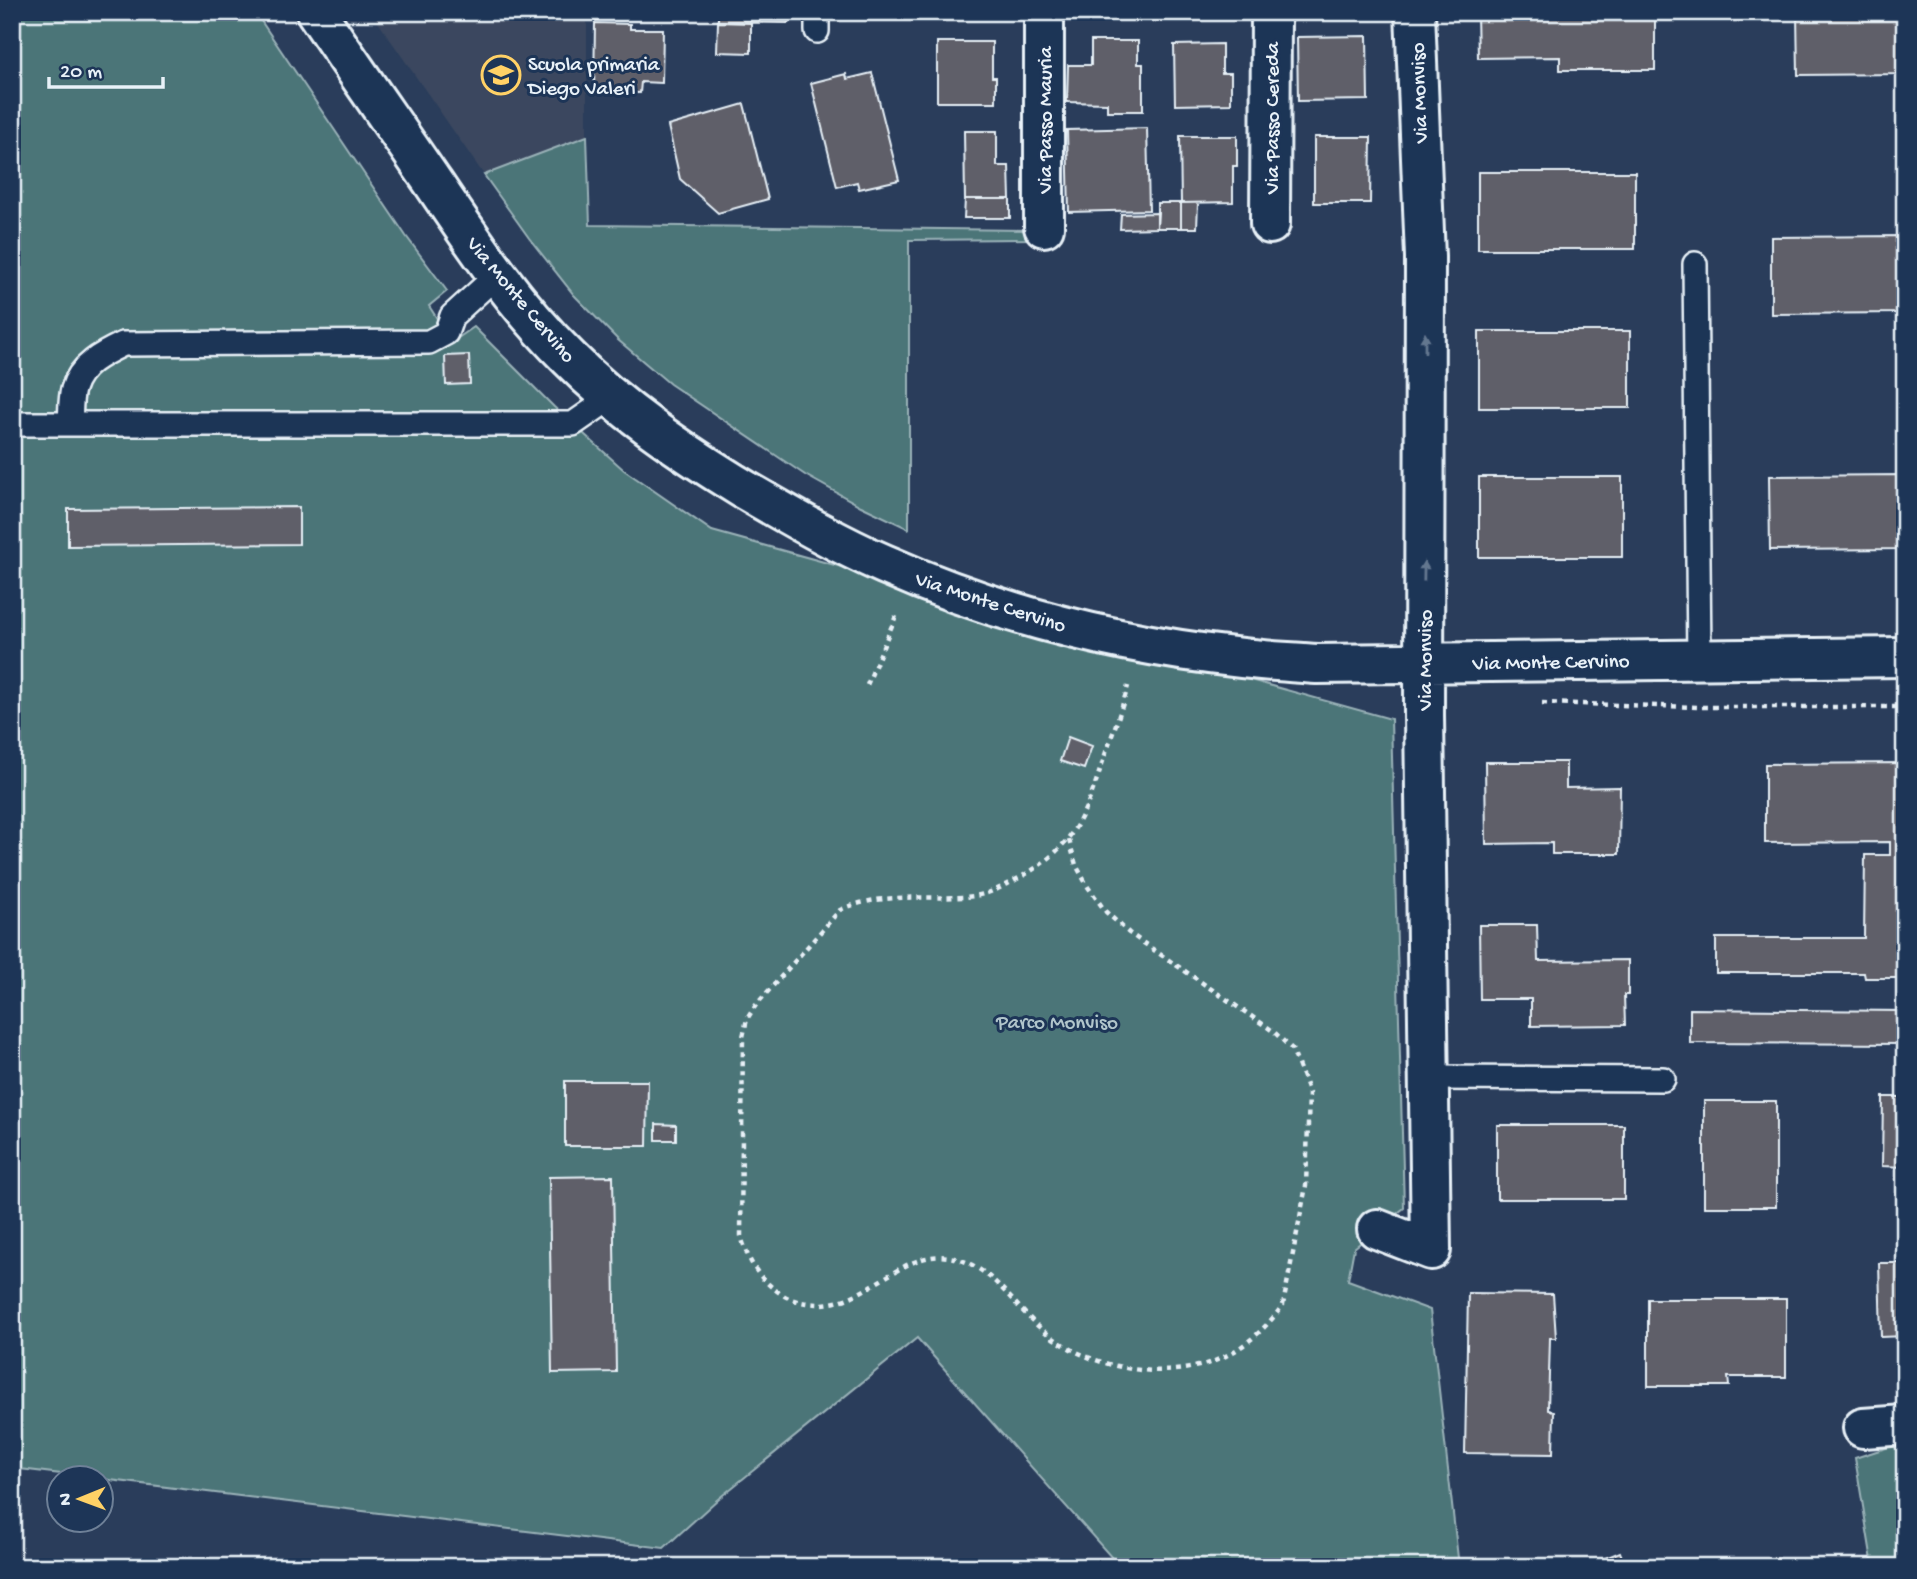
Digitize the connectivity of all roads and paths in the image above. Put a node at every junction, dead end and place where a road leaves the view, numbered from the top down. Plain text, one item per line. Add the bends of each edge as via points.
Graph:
1 (316, 12) edge
2 (1044, 12) edge
3 (1271, 12) edge
4 (1415, 12) edge
5 (1270, 224) dead end
6 (1044, 227) dead end
7 (1695, 264) dead end
8 (497, 275) junction
9 (612, 397) junction
10 (12, 424) edge
11 (70, 424) junction
12 (896, 617) dead end
13 (1905, 657) edge
14 (1699, 659) junction
15 (1424, 663) junction
16 (867, 685) dead end
17 (1128, 686) dead end
18 (1541, 703) dead end
19 (1905, 707) edge
20 (1069, 840) junction
21 (1428, 1078) junction
22 (1663, 1079) dead end
23 (1377, 1229) dead end
24 (1905, 1425) edge
25 (1863, 1428) dead end

1 - 8 street, Via Monte Cervino
2 - 6 street, Via Passo Mauria
3 - 5 street, Via Passo Cereda
15 -> 4 street, Via Monviso via 1425,257
7 - 14 lane
8 - 9 street, Via Monte Cervino via 569,359
8 - 11 lane via 452,316 446,333 429,342 123,344 99,355 84,370 73,389
9 - 11 lane via 573,424
9 - 15 street, Via Monte Cervino via 712,470 791,517 883,564 1017,614 1091,633 1243,659
10 - 11 lane
12 - 16 path
13 - 14 street, Via Monte Cervino
14 - 15 street, Via Monte Cervino
15 - 21 street, Via Monviso
17 - 20 path via 1090,802
18 - 19 path
20 - 20 path via 1034,870 990,894 876,900 840,910 756,1005 743,1037 741,1236 748,1260 760,1276 791,1300 834,1303 915,1260 951,1257 990,1277 1041,1329 1080,1355 1102,1364 1156,1370 1210,1363 1254,1337 1283,1305 1306,1186 1309,1093 1292,1049 1273,1031 1129,933 1107,912 1076,865
21 - 22 lane
21 - 23 street, Via Monviso via 1431,1250
24 - 25 street

